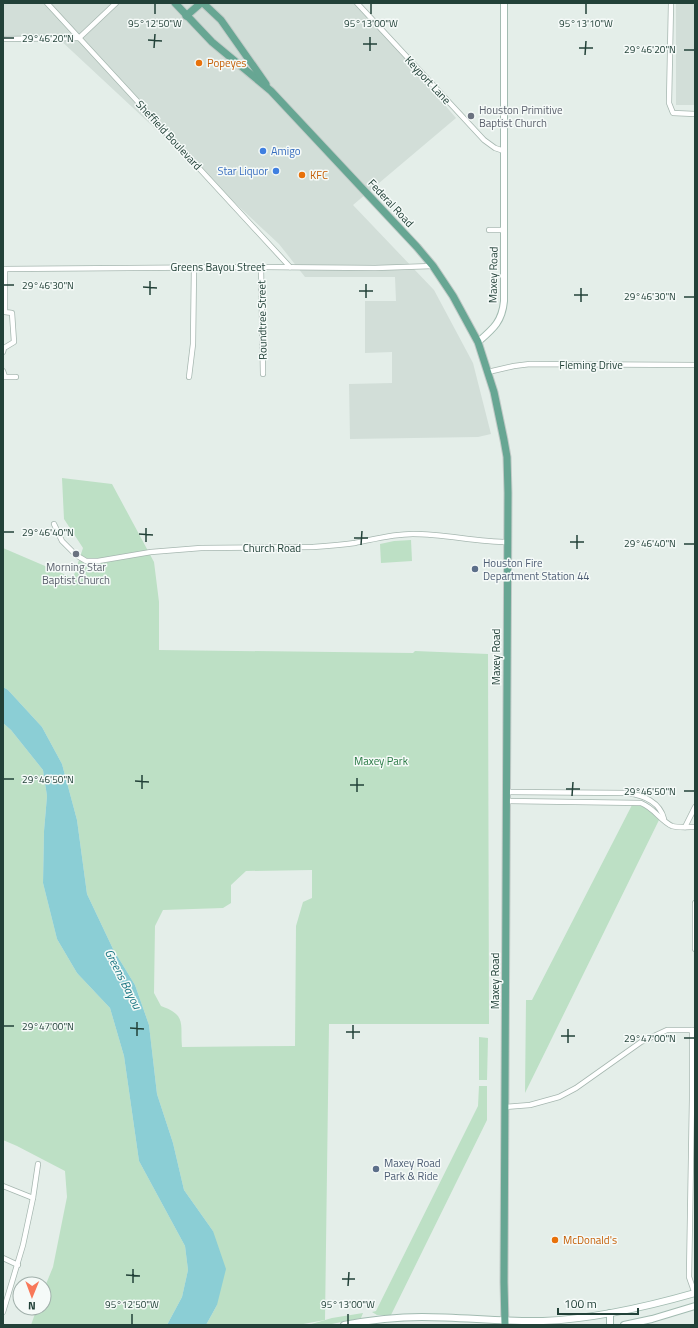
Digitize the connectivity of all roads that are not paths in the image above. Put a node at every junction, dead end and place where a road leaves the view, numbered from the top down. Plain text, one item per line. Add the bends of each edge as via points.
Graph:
1 (47, 3) edge
2 (116, 3) edge
3 (175, 3) edge
4 (202, 3) edge
5 (357, 3) edge
6 (504, 3) edge
7 (671, 3) edge
8 (186, 16) junction
9 (79, 38) junction
10 (3, 39) edge
11 (241, 48) junction
12 (230, 57) junction
13 (271, 91) junction
14 (695, 114) edge
15 (504, 151) junction
16 (489, 230) dead end
17 (504, 230) junction
18 (433, 266) junction
19 (194, 267) junction
20 (261, 267) junction
21 (290, 267) junction
22 (4, 269) edge
23 (478, 342) junction
24 (3, 352) edge
25 (695, 365) edge
26 (3, 371) edge
27 (488, 372) junction
28 (262, 374) dead end
29 (16, 377) dead end
30 (189, 377) dead end
31 (54, 524) dead end
32 (508, 542) junction
33 (507, 792) junction
34 (570, 792) junction
35 (507, 801) junction
36 (570, 802) junction
37 (695, 807) edge
38 (664, 820) junction
39 (685, 827) junction
40 (695, 827) edge
41 (695, 903) edge
42 (694, 938) edge
43 (695, 949) edge
44 (693, 1030) edge
45 (694, 1099) edge
46 (506, 1107) junction
47 (38, 1164) dead end
48 (3, 1186) edge
49 (33, 1198) junction
50 (3, 1258) edge
51 (18, 1265) junction
52 (695, 1293) edge
53 (695, 1306) edge
54 (3, 1312) edge
55 (610, 1313) junction
56 (410, 1318) junction
57 (368, 1323) edge
58 (505, 1323) edge
59 (344, 1325) edge
60 (411, 1325) edge
61 (610, 1325) edge
62 (624, 1325) edge

1 - 9 street, Sheffield Boulevard
2 - 9 street
3 - 8 main road, Federal Road
4 - 8 main road
4 - 11 main road, Federal Road via 221,20
5 - 15 street, Keyport Lane via 484,140
6 - 15 street, Maxey Road
7 - 14 street via 669,103 673,113
8 - 12 main road, Federal Road
9 - 10 street
9 - 21 street, Sheffield Boulevard
11 - 12 main road
11 - 13 main road, Federal Road
12 - 13 main road, Federal Road
13 - 18 main road, Federal Road
15 - 17 street, Maxey Road
16 - 17 street
17 - 23 street, Maxey Road via 503,312 498,324
18 - 21 street, Greens Bayou Street
18 - 23 main road, Federal Road
19 - 20 street, Greens Bayou Street
19 - 22 street, Greens Bayou Street
19 - 30 street via 193,344
20 - 21 street, Greens Bayou Street
20 - 28 street, Roundtree Street
22 - 24 street via 5,312 12,313 14,342 4,348
23 - 27 main road, Maxey Road
25 - 27 street, Fleming Drive via 530,364
26 - 29 street via 5,377
27 - 32 main road, Maxey Road via 502,426 506,457
31 - 32 street, Church Road via 62,541 86,561 201,548 313,548 411,534
32 - 33 main road, Maxey Road
33 - 34 street
33 - 35 main road, Maxey Road
34 - 36 street
34 - 38 street via 637,794 652,802 662,813
35 - 36 street
35 - 46 main road, Maxey Road
36 - 38 street via 641,803
37 - 39 street
38 - 39 street via 673,826
39 - 40 street
41 - 42 street
42 - 43 street
44 - 45 street
44 - 46 street via 667,1030 641,1042 559,1097 530,1105
45 - 52 street via 689,1277
46 - 58 main road, Maxey Road
47 - 49 street
48 - 49 street
49 - 51 street
50 - 51 street
51 - 54 street
52 - 55 street
53 - 62 street
55 - 58 street via 564,1320
55 - 61 street
56 - 57 street
56 - 58 street
56 - 60 street
57 - 59 street

